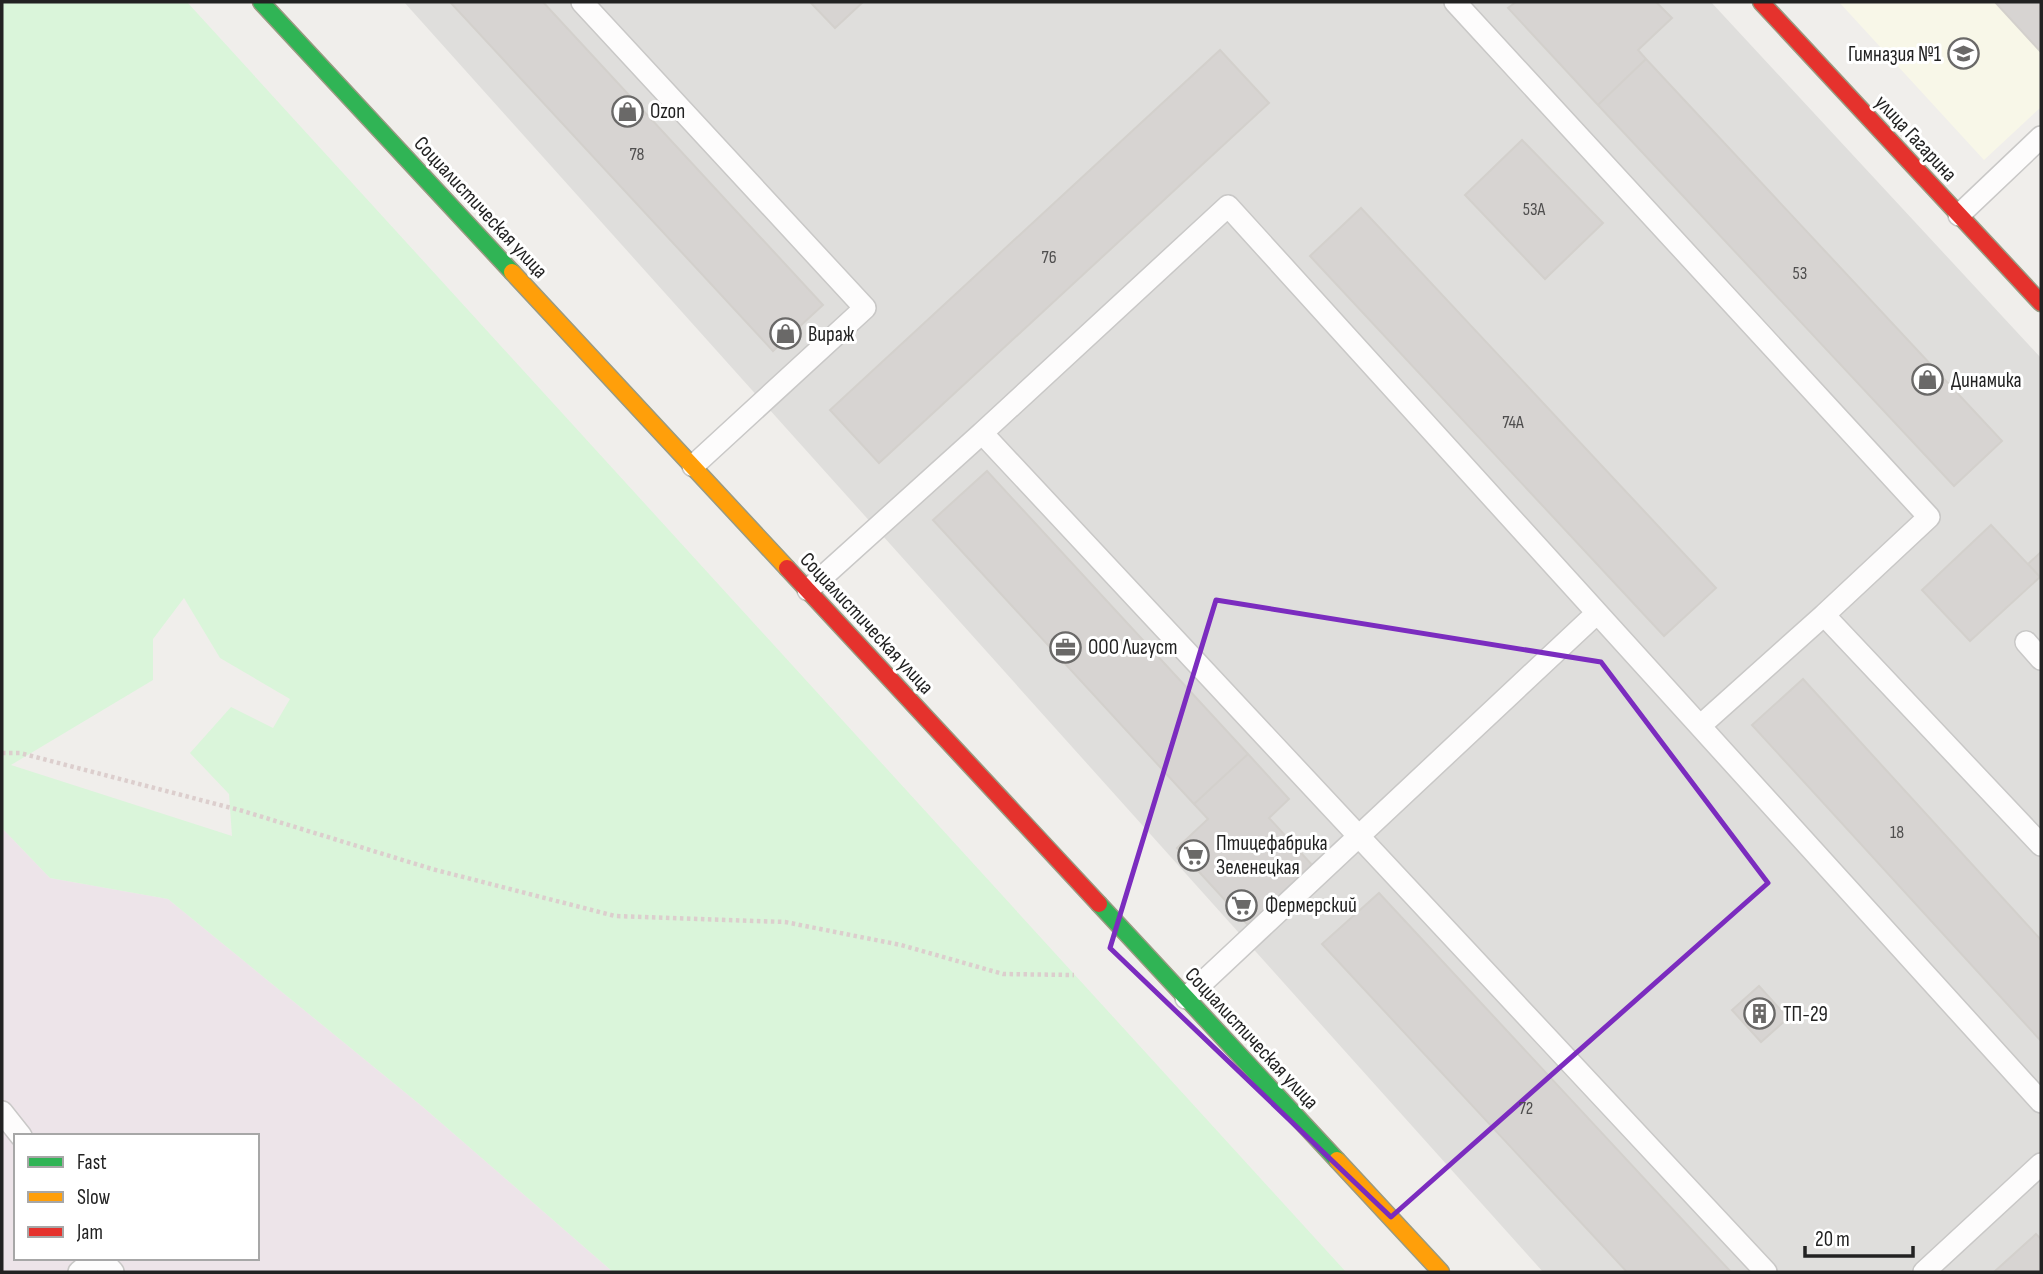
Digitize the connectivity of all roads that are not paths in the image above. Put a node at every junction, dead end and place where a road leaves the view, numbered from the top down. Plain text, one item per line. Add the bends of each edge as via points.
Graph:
1 (261, 2) edge
2 (582, 2) edge
3 (1455, 2) edge
4 (1761, 2) edge
5 (2041, 136) edge
6 (1959, 215) junction
7 (2041, 303) edge
8 (982, 433) junction
9 (693, 466) junction
10 (808, 590) junction
11 (1597, 613) junction
12 (1824, 615) junction
13 (2026, 642) dead end
14 (2041, 659) edge
15 (1700, 726) junction
16 (1359, 837) junction
17 (2041, 845) edge
18 (1186, 998) junction
19 (2041, 1102) edge
20 (2, 1112) edge
21 (19, 1134) edge
22 (2041, 1164) edge
23 (95, 1260) edge
24 (100, 1260) edge
25 (79, 1272) edge
26 (113, 1272) edge
27 (1441, 1272) edge
28 (1766, 1272) edge
29 (1924, 1272) edge

1 - 9 main road, Социалистическая улица
2 - 9 lane via 865,308
3 - 12 lane via 1929,517
4 - 6 main road, улица Гагарина
5 - 6 lane
6 - 7 main road, улица Гагарина
8 - 10 lane
8 - 11 lane via 1228,206
8 - 16 lane
9 - 10 main road, Социалистическая улица
10 - 18 main road, Социалистическая улица
11 - 15 lane
11 - 16 lane
12 - 15 lane
12 - 17 lane
13 - 14 lane
15 - 19 lane
16 - 18 lane
16 - 28 lane
18 - 27 main road, Социалистическая улица
20 - 21 lane
22 - 29 lane
23 - 25 lane
24 - 26 lane

